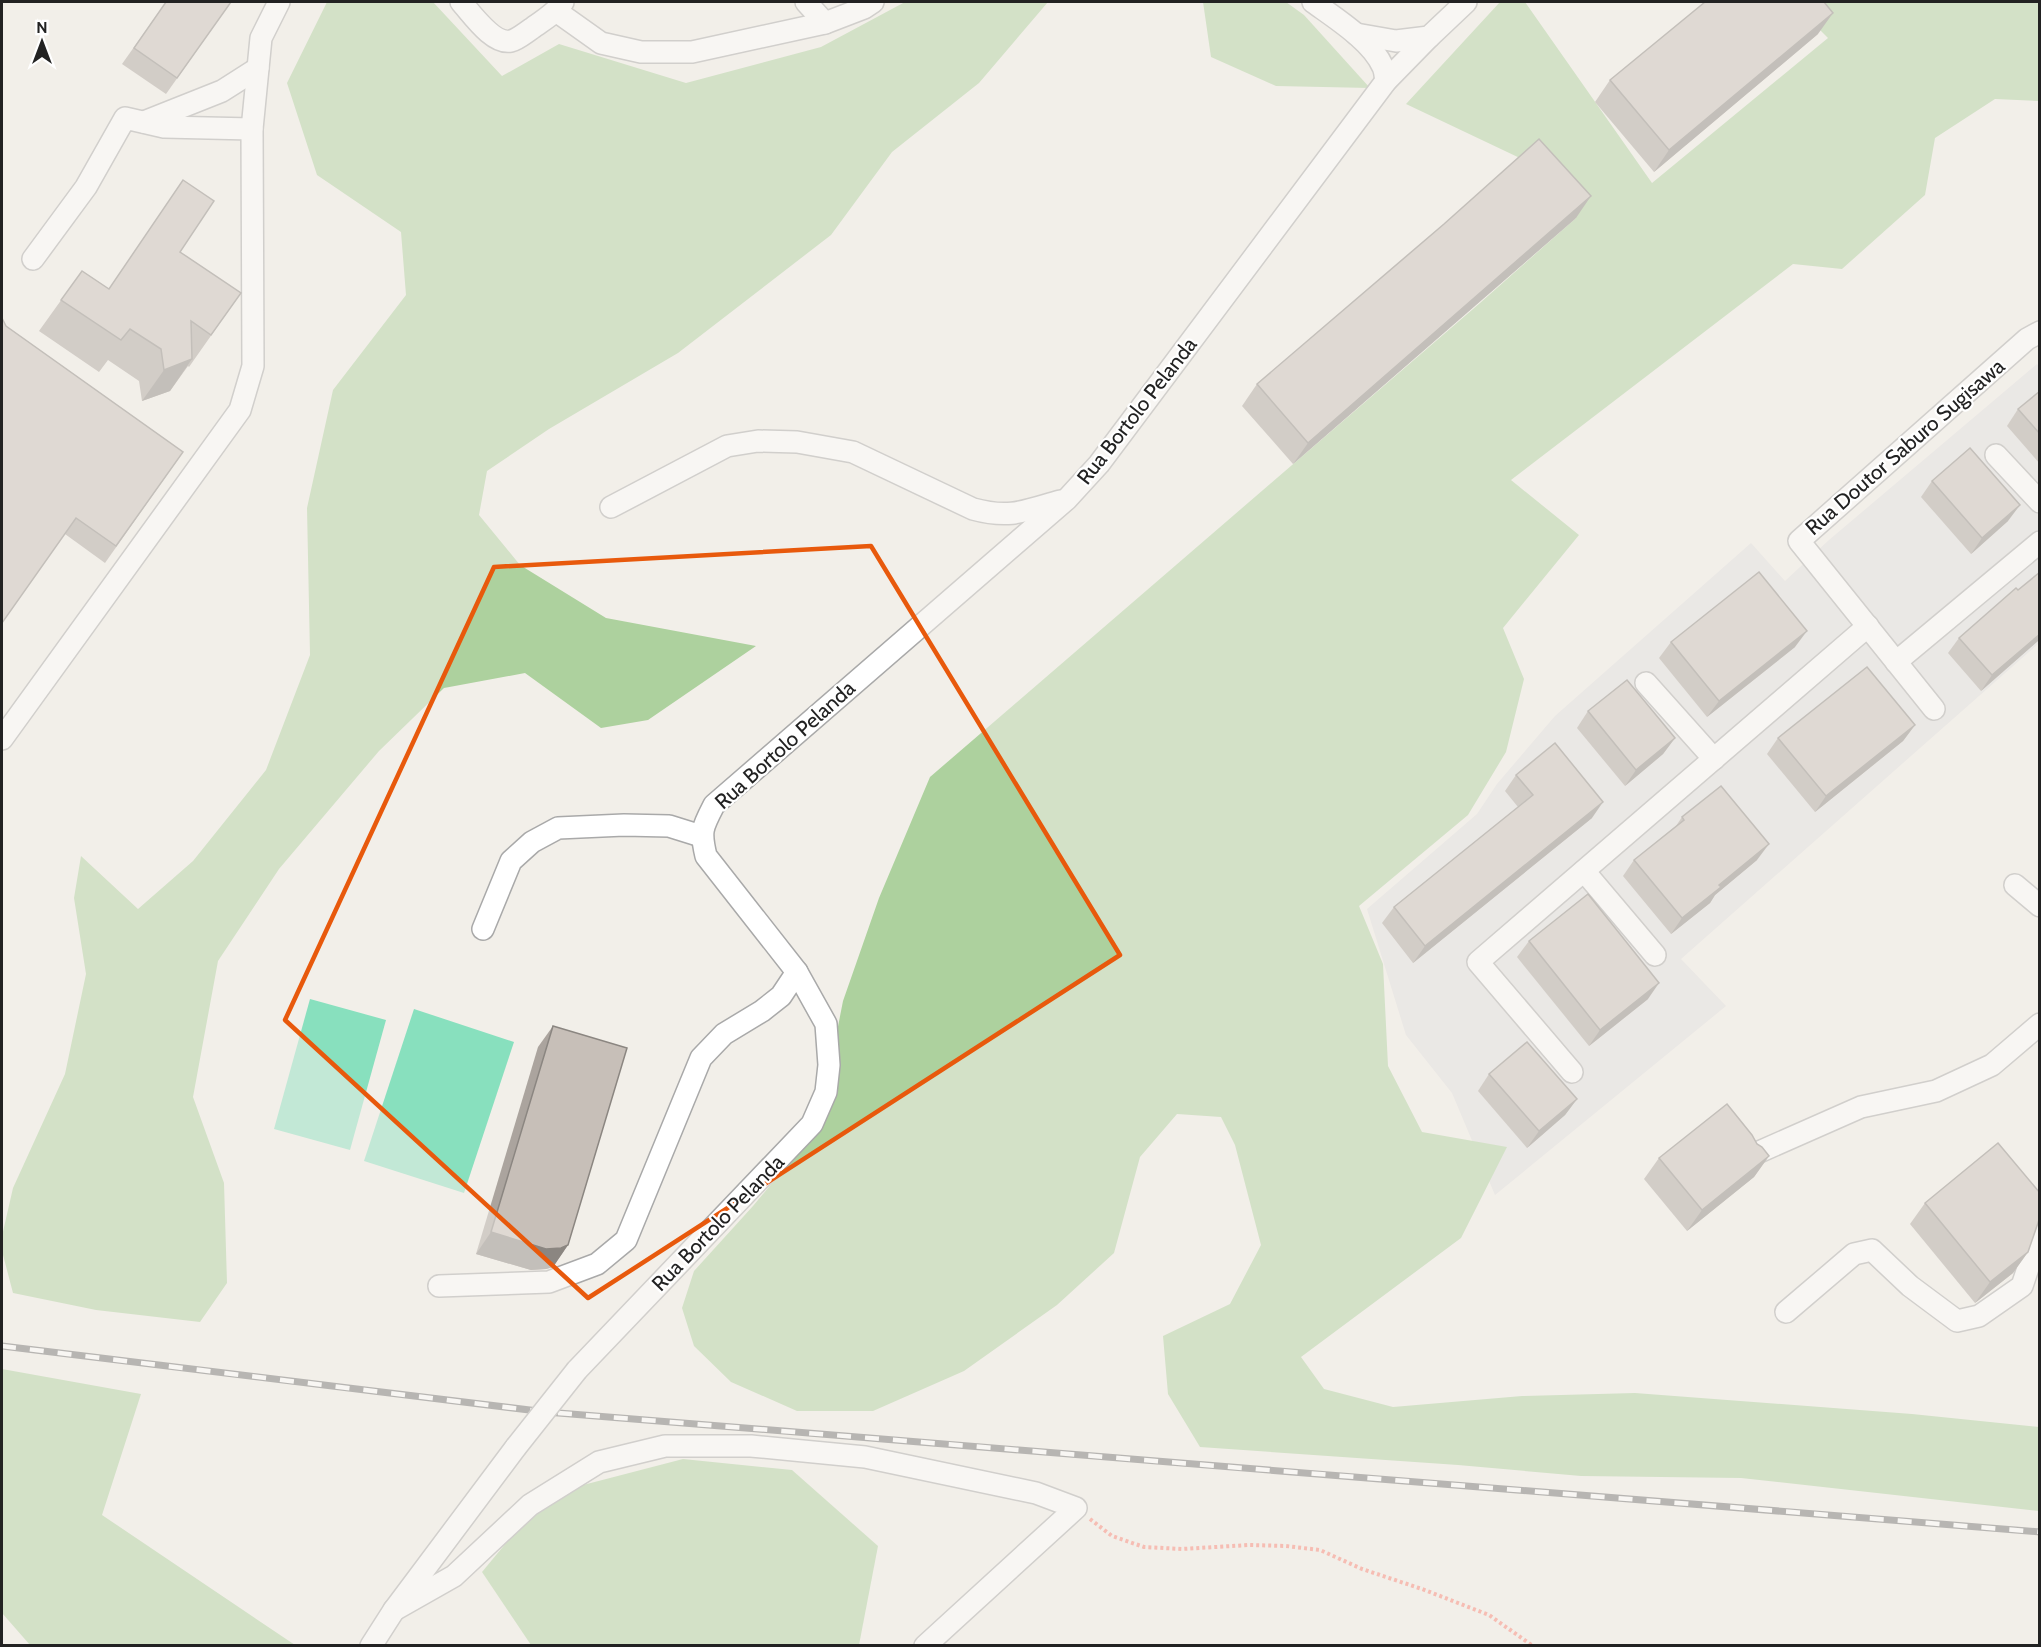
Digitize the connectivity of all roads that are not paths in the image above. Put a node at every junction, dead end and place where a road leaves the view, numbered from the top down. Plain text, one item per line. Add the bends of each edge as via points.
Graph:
1 (279, 2) edge
2 (461, 2) edge
3 (806, 2) edge
4 (873, 2) edge
5 (1313, 2) edge
6 (1466, 2) edge
7 (560, 6) edge
8 (825, 23) junction
9 (1356, 34) junction
10 (1430, 37) junction
11 (258, 68) junction
12 (1386, 81) junction
13 (177, 110) junction
14 (144, 122) junction
15 (164, 127) junction
16 (252, 129) junction
17 (33, 259) dead end
18 (2040, 332) edge
19 (1996, 455) dead end
20 (177, 456) edge
21 (196, 470) junction
22 (1067, 499) junction
23 (2040, 502) edge
24 (611, 507) dead end
25 (2040, 542) edge
26 (1868, 626) junction
27 (1896, 662) junction
28 (1646, 683) dead end
29 (1934, 709) dead end
30 (2, 739) edge
31 (1714, 759) junction
32 (701, 836) junction
33 (1584, 871) junction
34 (2015, 885) dead end
35 (2040, 906) edge
36 (483, 929) dead end
37 (1655, 955) dead end
38 (797, 972) junction
39 (2040, 1024) edge
40 (1572, 1072) dead end
41 (1750, 1156) edge
42 (2040, 1232) edge
43 (439, 1286) dead end
44 (1786, 1312) dead end
45 (394, 1610) junction
46 (371, 1646) edge
47 (925, 1646) edge

1 - 11 street via 261,38
2 - 7 street via 495,39 504,42 513,40
3 - 8 street
4 - 8 street
5 - 9 street
6 - 10 street, Rua Bortolo Pelanda
7 - 8 street via 601,43 640,52 692,52
9 - 10 street via 1396,41
9 - 12 street via 1383,67
10 - 12 street, Rua Bortolo Pelanda
11 - 13 street via 222,91
11 - 16 street
12 - 22 street, Rua Bortolo Pelanda via 1099,464
13 - 14 street
13 - 15 street
14 - 15 street
14 - 17 street via 125,118 86,187
15 - 16 street
16 - 21 street via 252,366 240,410
18 - 26 street, Rua Doutor Saburo Sugisawa via 2027,339 1799,541
19 - 23 street
20 - 21 street
21 - 30 street
22 - 24 street via 1012,514 993,514 973,509 853,452 797,442 758,441 727,446
22 - 32 street, Rua Bortolo Pelanda via 714,805
25 - 27 street
26 - 27 street, Rua Doutor Saburo Sugisawa
26 - 31 street
27 - 29 street, Rua Doutor Saburo Sugisawa
28 - 31 street
31 - 33 street
32 - 36 street via 669,826 558,828 532,842 511,861
32 - 38 street, Rua Bortolo Pelanda via 706,856
33 - 37 street
33 - 40 street via 1478,962
34 - 35 street
38 - 43 street via 781,996 723,1034 701,1058 626,1240 597,1264 549,1282
38 - 45 street, Rua Bortolo Pelanda, bridge via 826,1024 826,1092 812,1124 577,1370
39 - 41 street via 1992,1065 1936,1091 1861,1107
42 - 44 street via 2022,1286 1979,1316 1957,1321 1910,1286 1872,1250 1854,1254
45 - 46 street, Rua Bortolo Pelanda
45 - 47 street via 454,1576 530,1505 599,1462 665,1446 751,1446 865,1457 1036,1493 1076,1508

